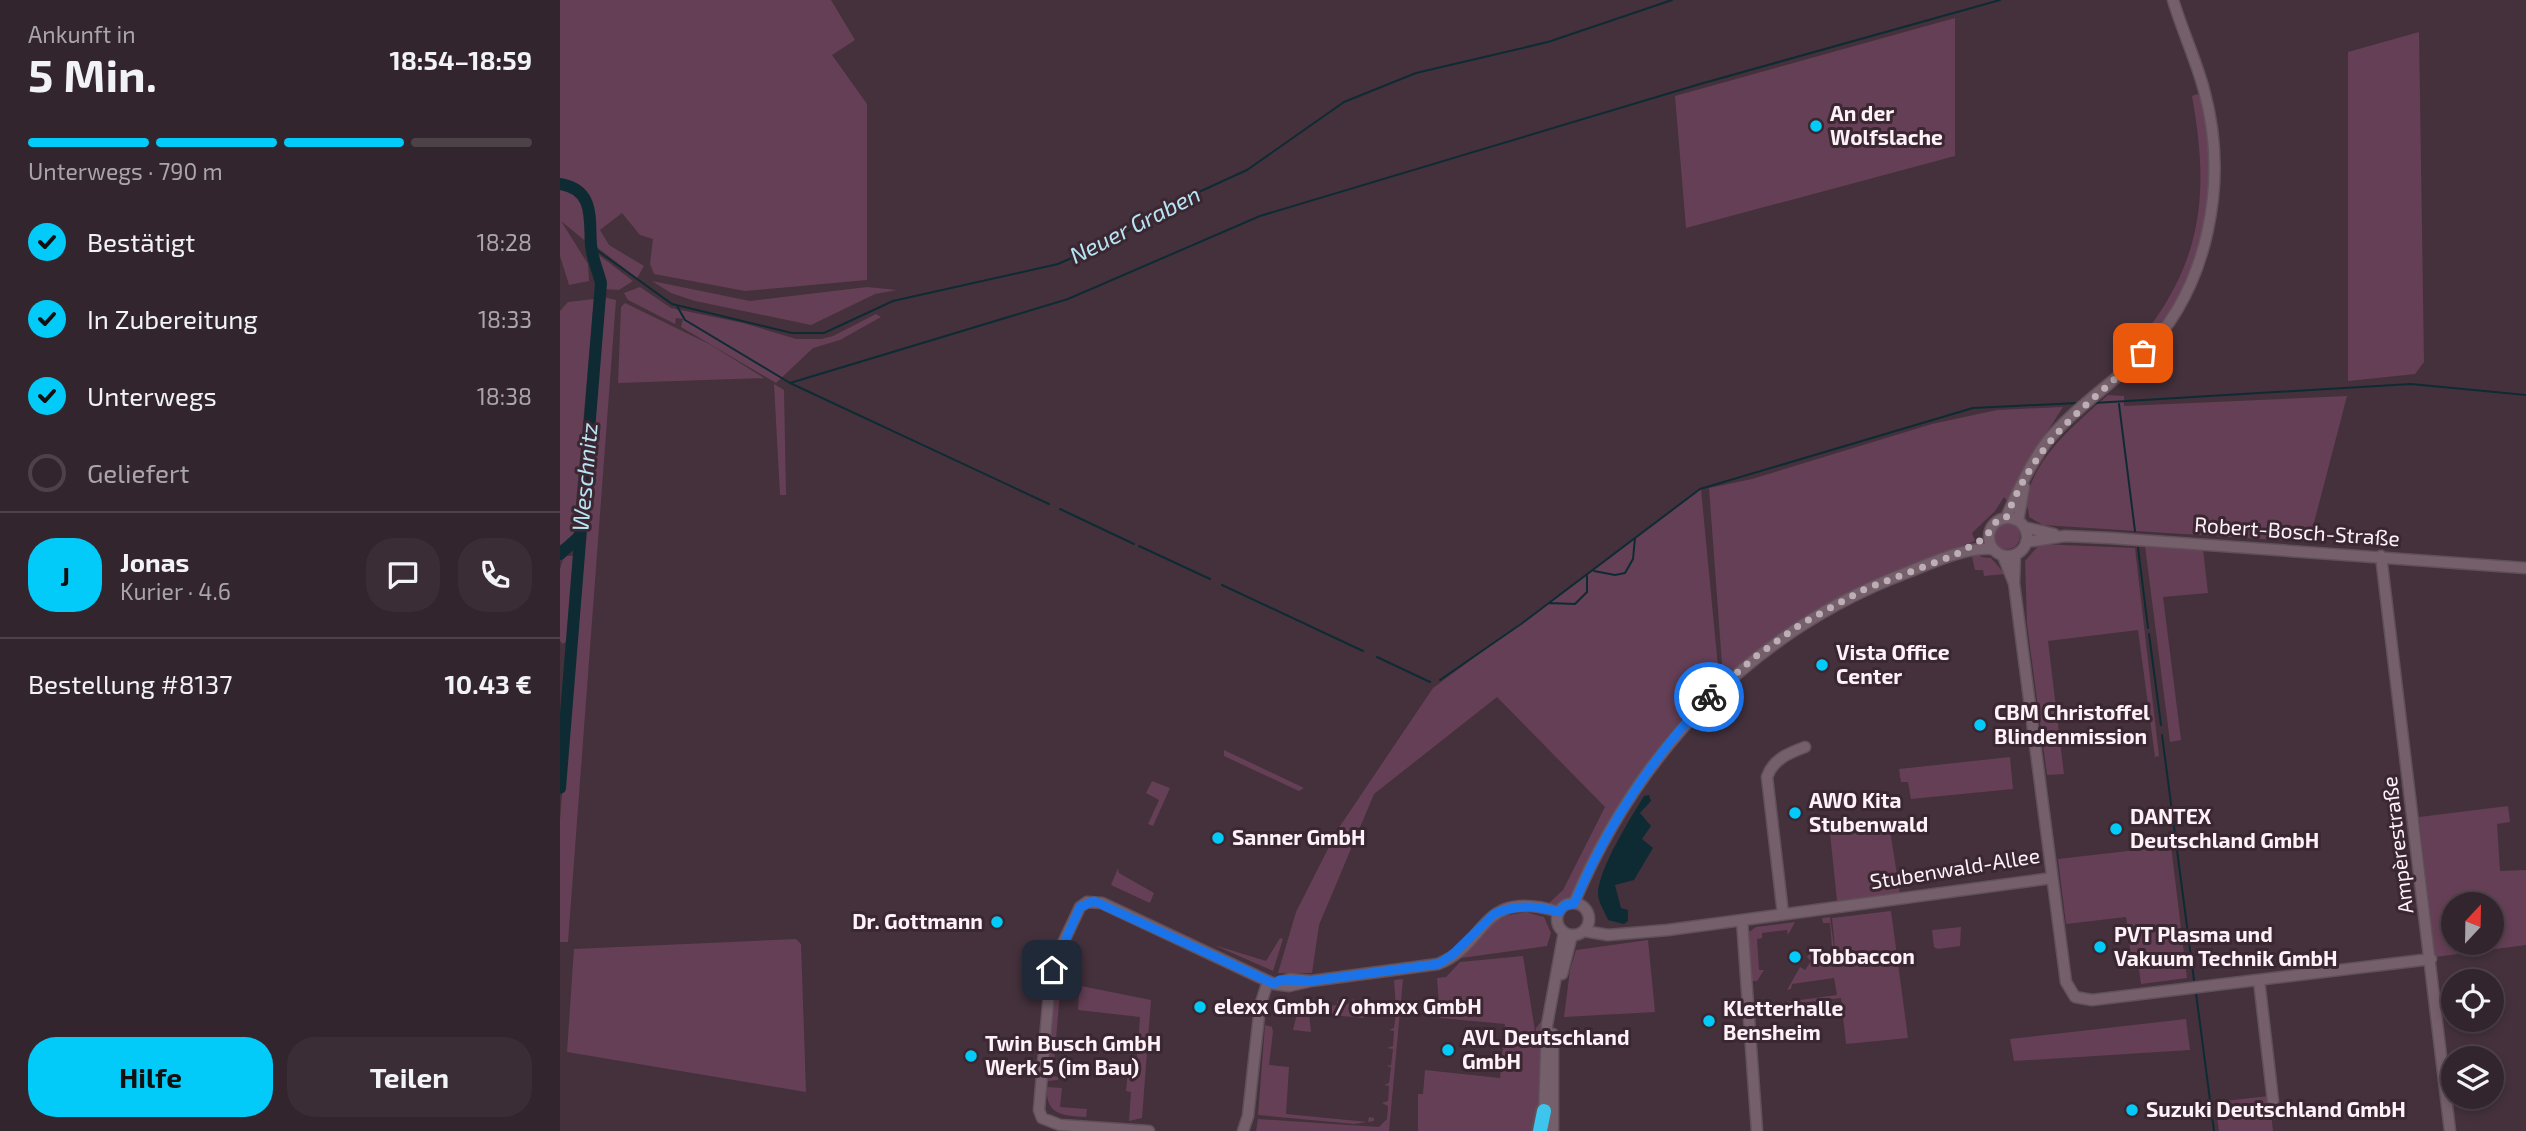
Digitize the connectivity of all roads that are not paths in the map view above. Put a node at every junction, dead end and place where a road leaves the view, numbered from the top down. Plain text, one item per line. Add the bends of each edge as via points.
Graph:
1 (2173, 0) edge
2 (2026, 476) junction
3 (2006, 518) junction
4 (2021, 524) junction
5 (1988, 534) junction
6 (2065, 536) junction
7 (2026, 542) junction
8 (1992, 549) junction
9 (1955, 555) junction
10 (2015, 555) junction
11 (2003, 556) junction
12 (2381, 556) junction
13 (2526, 568) edge
14 (2014, 583) junction
15 (1805, 747) dead end
16 (2052, 878) junction
17 (1578, 905) junction
18 (1783, 914) junction
19 (1558, 915) junction
20 (1588, 919) junction
21 (1742, 920) junction
22 (1584, 930) junction
23 (1568, 933) junction
24 (1620, 934) junction
25 (2431, 959) junction
26 (2259, 980) junction
27 (1271, 982) junction
28 (2273, 1101) dead end
29 (1544, 1111) junction
30 (1149, 1131) edge
31 (1243, 1131) edge
32 (1540, 1131) edge
33 (1546, 1131) edge
34 (1553, 1131) edge
35 (1757, 1131) edge
36 (2450, 1131) edge

1 - 2 street via 2211,120 2215,167 2209,226 2190,282 2164,328 2046,444
2 - 3 street
2 - 4 street
3 - 4 street, Robert-Bosch-Straße
3 - 5 street via 1996,522
4 - 6 street, Robert-Bosch-Straße
4 - 7 street
5 - 8 street
5 - 9 street
6 - 7 street, Robert-Bosch-Straße
6 - 12 street, Robert-Bosch-Straße
7 - 10 street
8 - 9 street
8 - 11 street
9 - 17 street via 1835,604 1727,681 1653,764 1622,811
10 - 11 street
10 - 14 street, Stubenwald-Allee
11 - 14 street, Stubenwald-Allee
12 - 13 street, Robert-Bosch-Straße
12 - 25 street, Ampèrestraße
14 - 16 street, Stubenwald-Allee
15 - 18 street via 1784,754 1767,777
16 - 18 street, Stubenwald-Allee
16 - 26 street via 2066,982 2075,997 2092,1000
17 - 19 street via 1565,905
17 - 20 street
18 - 21 street, Stubenwald-Allee
19 - 23 street
19 - 27 street via 1515,907 1494,914 1438,964 1289,986
20 - 22 street
20 - 24 street
21 - 24 street, Stubenwald-Allee
21 - 35 street
22 - 23 street
22 - 24 street, Stubenwald-Allee
23 - 29 street via 1547,1025
23 - 34 street via 1553,1029
25 - 26 street
25 - 36 street, Ampèrestraße
26 - 28 street
27 - 30 street via 1102,903 1087,902 1080,907 1049,981 1039,1110 1046,1122 1060,1125
27 - 31 street via 1260,1006
29 - 32 highway
29 - 33 street

